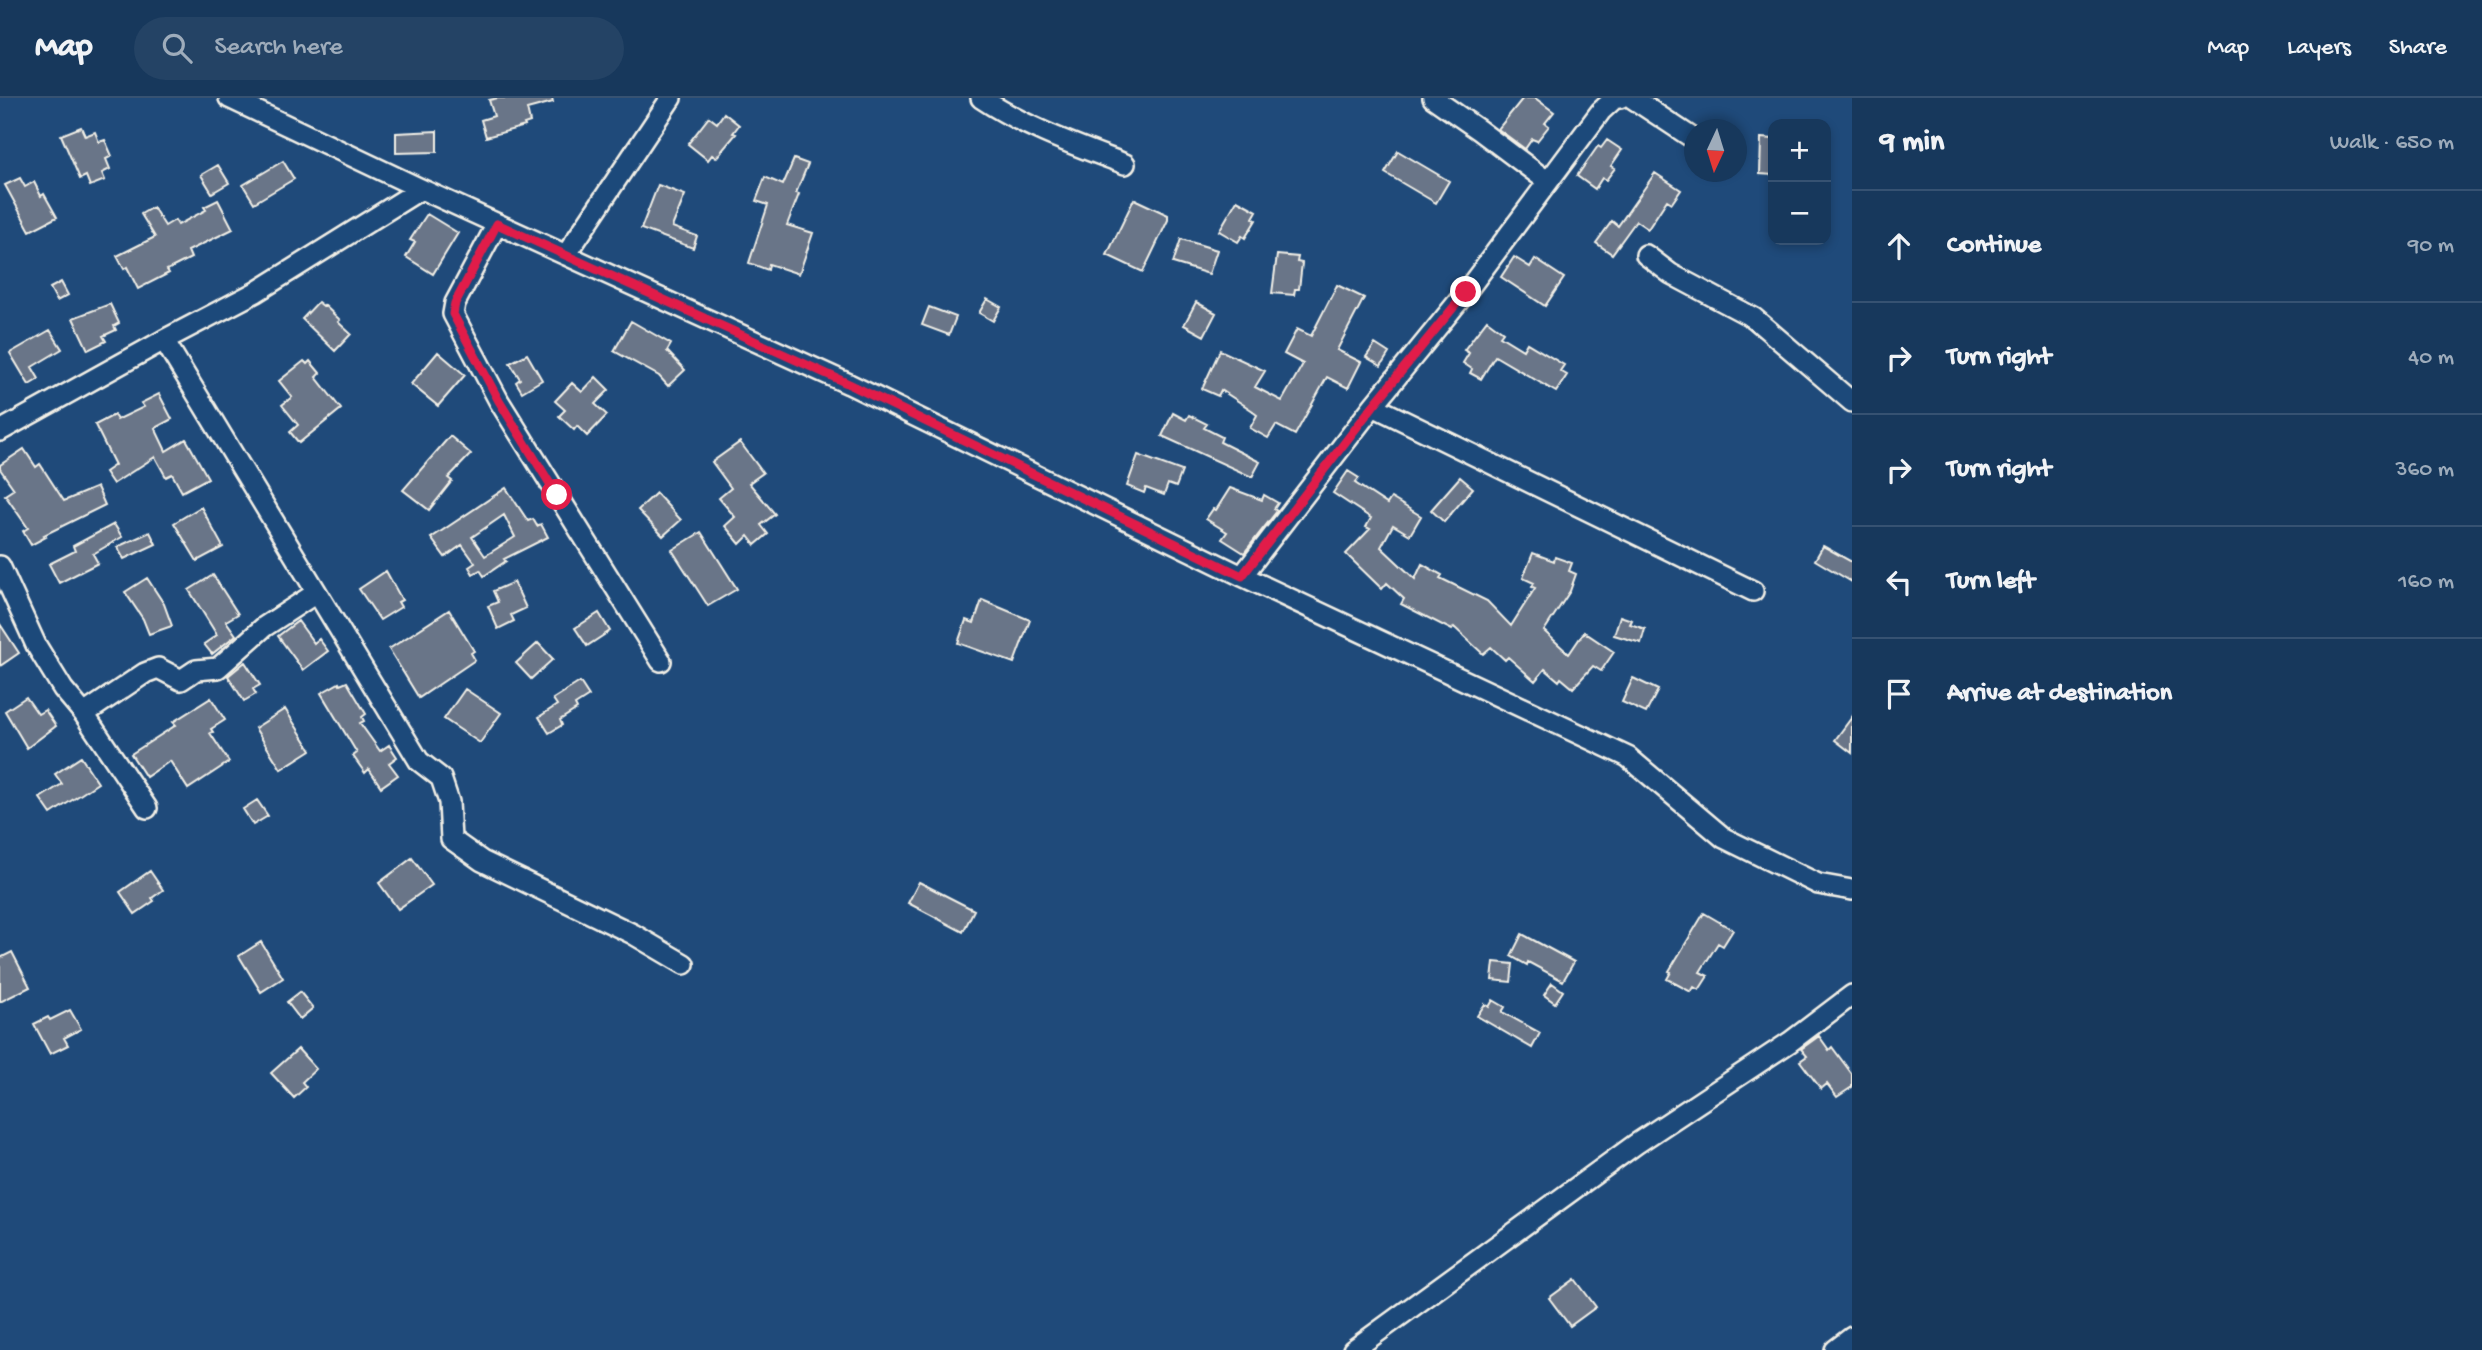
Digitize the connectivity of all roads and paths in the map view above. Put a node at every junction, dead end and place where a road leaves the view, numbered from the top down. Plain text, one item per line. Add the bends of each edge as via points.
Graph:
1 (229, 98) edge
2 (671, 98) edge
3 (981, 98) edge
4 (1433, 98) edge
5 (1620, 98) edge
6 (1632, 98) edge
7 (1684, 132) edge
8 (1125, 164) dead end
9 (1547, 181) junction
10 (421, 189) junction
11 (497, 224) junction
12 (566, 255) junction
13 (1646, 255) dead end
14 (164, 340) junction
15 (1852, 402) edge
16 (1373, 406) junction
17 (0, 431) edge
18 (0, 566) edge
19 (1242, 576) junction
20 (1753, 592) dead end
21 (316, 593) junction
22 (662, 660) dead end
23 (84, 714) junction
24 (146, 808) dead end
25 (1852, 890) edge
26 (684, 964) dead end
27 (1852, 995) edge
28 (1852, 1337) edge
29 (1353, 1350) edge
30 (1835, 1350) edge

1 - 10 street
2 - 12 street
3 - 8 street via 1055,138
4 - 9 street
5 - 9 street via 1601,111
6 - 7 street
9 - 16 street via 1466,292
10 - 11 street
10 - 14 street via 256,292
11 - 12 street
11 - 22 street via 453,314 499,401
12 - 19 street via 849,384
13 - 15 street via 1671,274 1754,318
14 - 17 street
14 - 21 street
16 - 19 street
16 - 20 street
18 - 23 street via 36,645
19 - 25 street via 1628,757 1724,838 1818,884
21 - 23 street via 264,627 218,668 196,670 181,680 158,668
21 - 26 street via 419,761 441,778 449,802 451,839 482,861 633,933
23 - 24 street
27 - 29 street via 1636,1144
28 - 30 street

